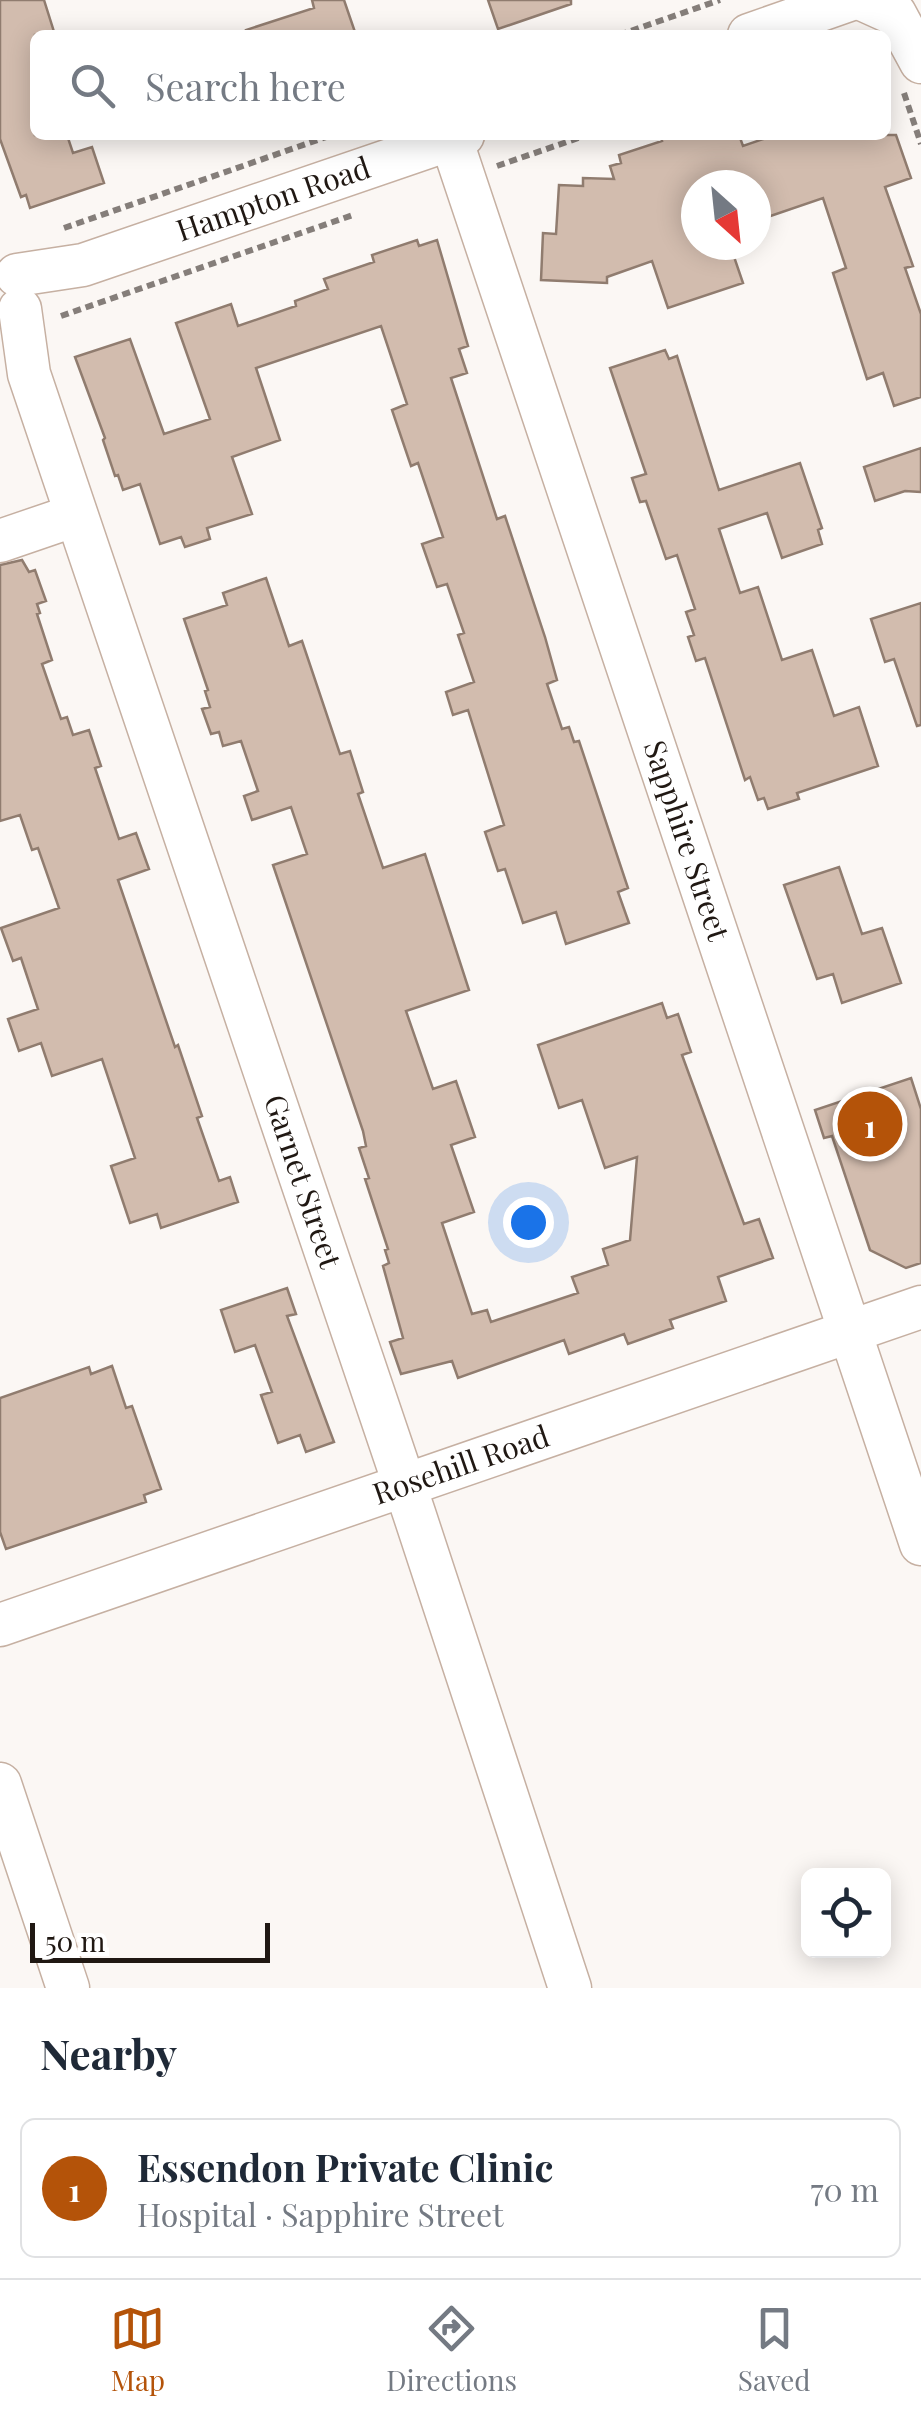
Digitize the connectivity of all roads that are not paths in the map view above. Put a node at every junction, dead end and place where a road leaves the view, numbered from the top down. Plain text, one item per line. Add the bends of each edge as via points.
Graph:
1 (849, 0) edge
2 (864, 0) edge
3 (763, 30) edge
4 (921, 62) edge
5 (459, 150) edge
6 (15, 293) edge
7 (76, 515) junction
8 (0, 542) edge
9 (921, 1307) edge
10 (850, 1332) junction
11 (405, 1486) junction
12 (921, 1544) edge
13 (0, 1625) edge
14 (0, 1784) edge
15 (68, 1988) edge
16 (570, 1988) edge

1 - 3 street
2 - 4 street via 894,14
5 - 6 street, Hampton Road via 83,264
5 - 10 street, Sapphire Street
6 - 7 street, Garnet Street via 29,374
7 - 8 street
7 - 11 street, Garnet Street
9 - 10 street, Rosehill Road
10 - 11 street, Rosehill Road
10 - 12 street, Sapphire Street
11 - 13 street, Rosehill Road
11 - 16 street, Garnet Street
14 - 15 street

